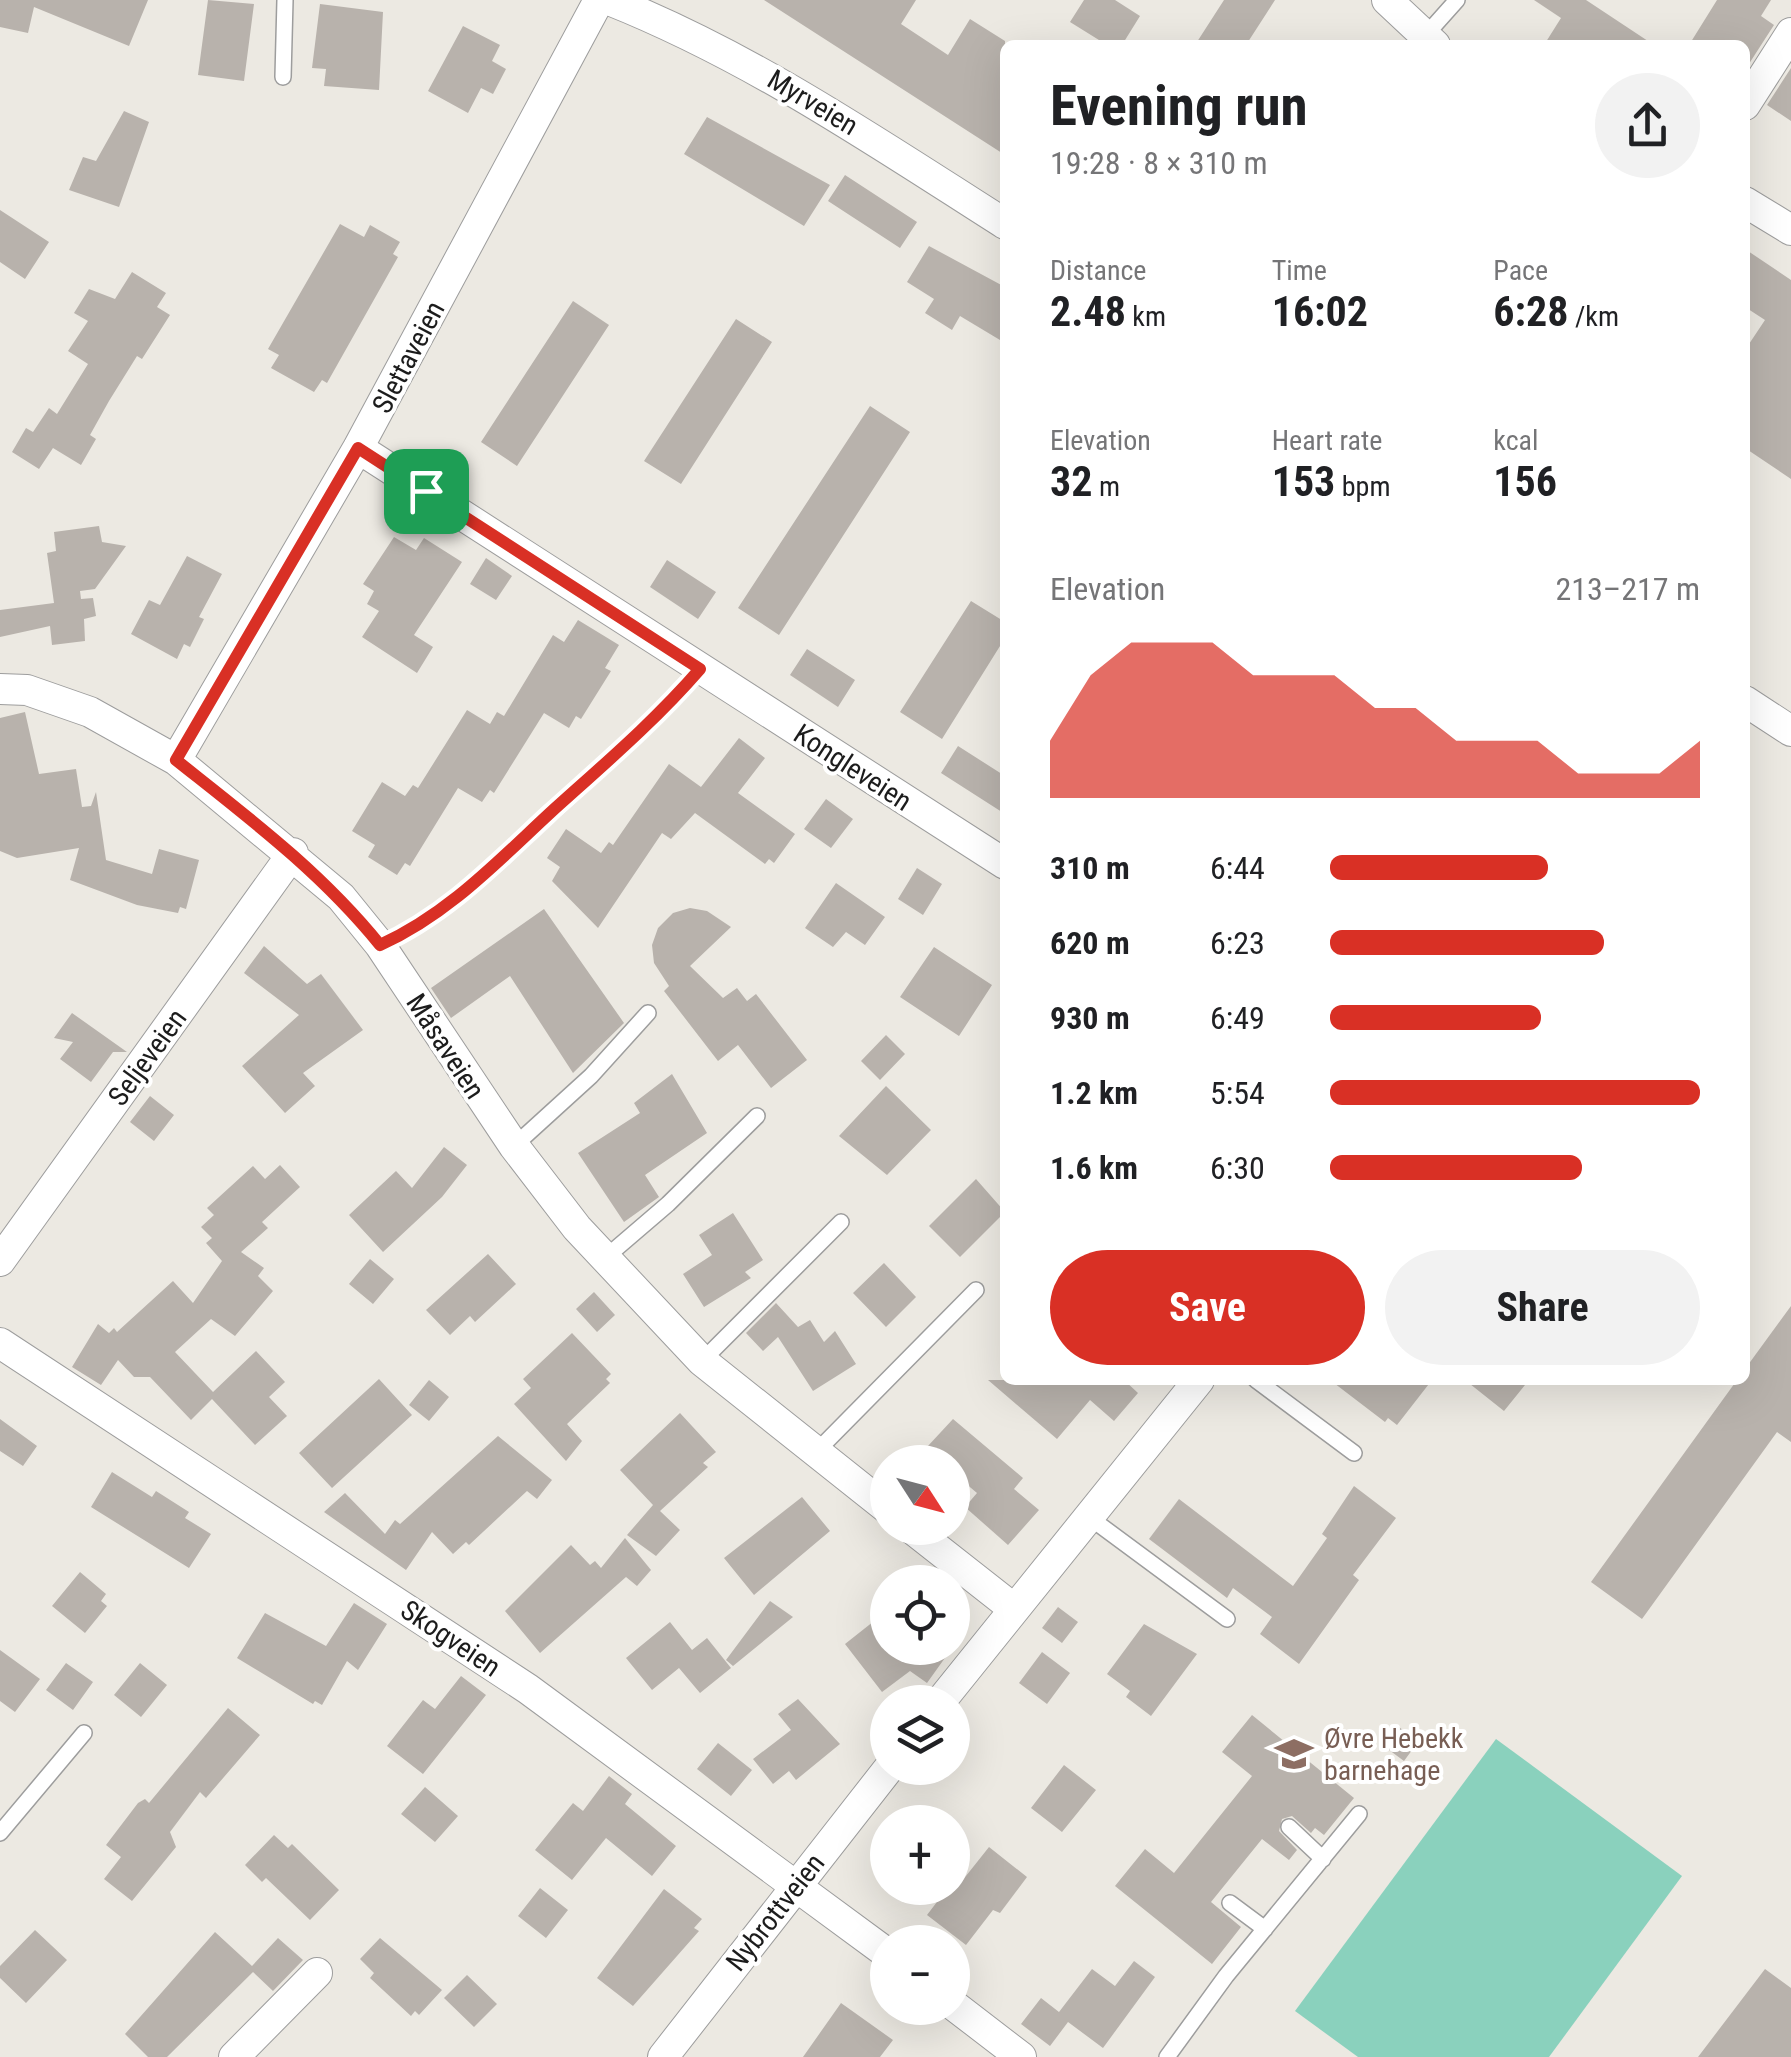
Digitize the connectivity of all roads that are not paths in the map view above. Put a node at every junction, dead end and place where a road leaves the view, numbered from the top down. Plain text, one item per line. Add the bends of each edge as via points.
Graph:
1 (285, 0) edge
2 (600, 0) edge
3 (609, 0) edge
4 (1387, 0) edge
5 (1457, 0) edge
6 (1791, 33) edge
7 (1428, 40) edge
8 (1430, 40) edge
9 (283, 77) dead end
10 (1750, 97) edge
11 (1750, 205) edge
12 (1000, 221) edge
13 (1791, 230) edge
14 (358, 448) junction
15 (700, 669) junction
16 (0, 689) edge
17 (1750, 705) edge
18 (1791, 731) edge
19 (176, 760) junction
20 (294, 853) junction
21 (1000, 861) edge
22 (380, 945) junction
23 (648, 1013) dead end
24 (757, 1116) dead end
25 (514, 1146) junction
26 (841, 1222) dead end
27 (604, 1258) junction
28 (0, 1261) edge
29 (976, 1290) dead end
30 (0, 1342) edge
31 (702, 1361) junction
32 (1195, 1385) edge
33 (1263, 1385) edge
34 (816, 1452) junction
35 (1354, 1453) dead end
36 (870, 1494) edge
37 (1089, 1518) junction
38 (933, 1545) edge
39 (1014, 1609) junction
40 (1226, 1620) dead end
41 (954, 1685) edge
42 (84, 1734) dead end
43 (875, 1785) edge
44 (1359, 1814) dead end
45 (1289, 1827) dead end
46 (0, 1833) edge
47 (1324, 1860) junction
48 (796, 1884) junction
49 (1230, 1903) dead end
50 (1265, 1929) junction
51 (870, 1940) edge
52 (317, 1973) dead end
53 (970, 2018) edge
54 (234, 2057) edge
55 (663, 2057) edge
56 (1021, 2057) edge
57 (1167, 2057) edge

1 - 9 lane
2 - 14 street, Slettaveien
3 - 12 street, Myrveien via 776,79
4 - 7 street
5 - 8 lane
6 - 10 street
11 - 13 street
14 - 15 street, Kongleveien
14 - 19 street, Slettaveien
15 - 21 street, Kongleveien
15 - 22 lane via 640,734 438,913
16 - 19 street, Måsaveien via 27,690 90,712
17 - 18 street
19 - 20 street, Måsaveien
20 - 22 street, Måsaveien via 342,897
20 - 28 street, Seljeveien
22 - 25 street, Måsaveien
23 - 25 lane
24 - 27 lane
25 - 27 street, Måsaveien
26 - 31 lane
27 - 31 street, Måsaveien
29 - 34 lane
30 - 48 street, Skogveien via 528,1689
31 - 34 street, Måsaveien
32 - 37 street
33 - 35 lane
34 - 36 street, Måsaveien
37 - 39 street
37 - 40 lane
38 - 39 street
39 - 41 street
42 - 46 lane
43 - 48 street, Nybrottveien
44 - 47 lane
45 - 47 lane
47 - 50 lane
48 - 51 street, Skogveien
48 - 55 street, Nybrottveien
49 - 50 lane
50 - 57 lane
52 - 54 street
53 - 56 street

